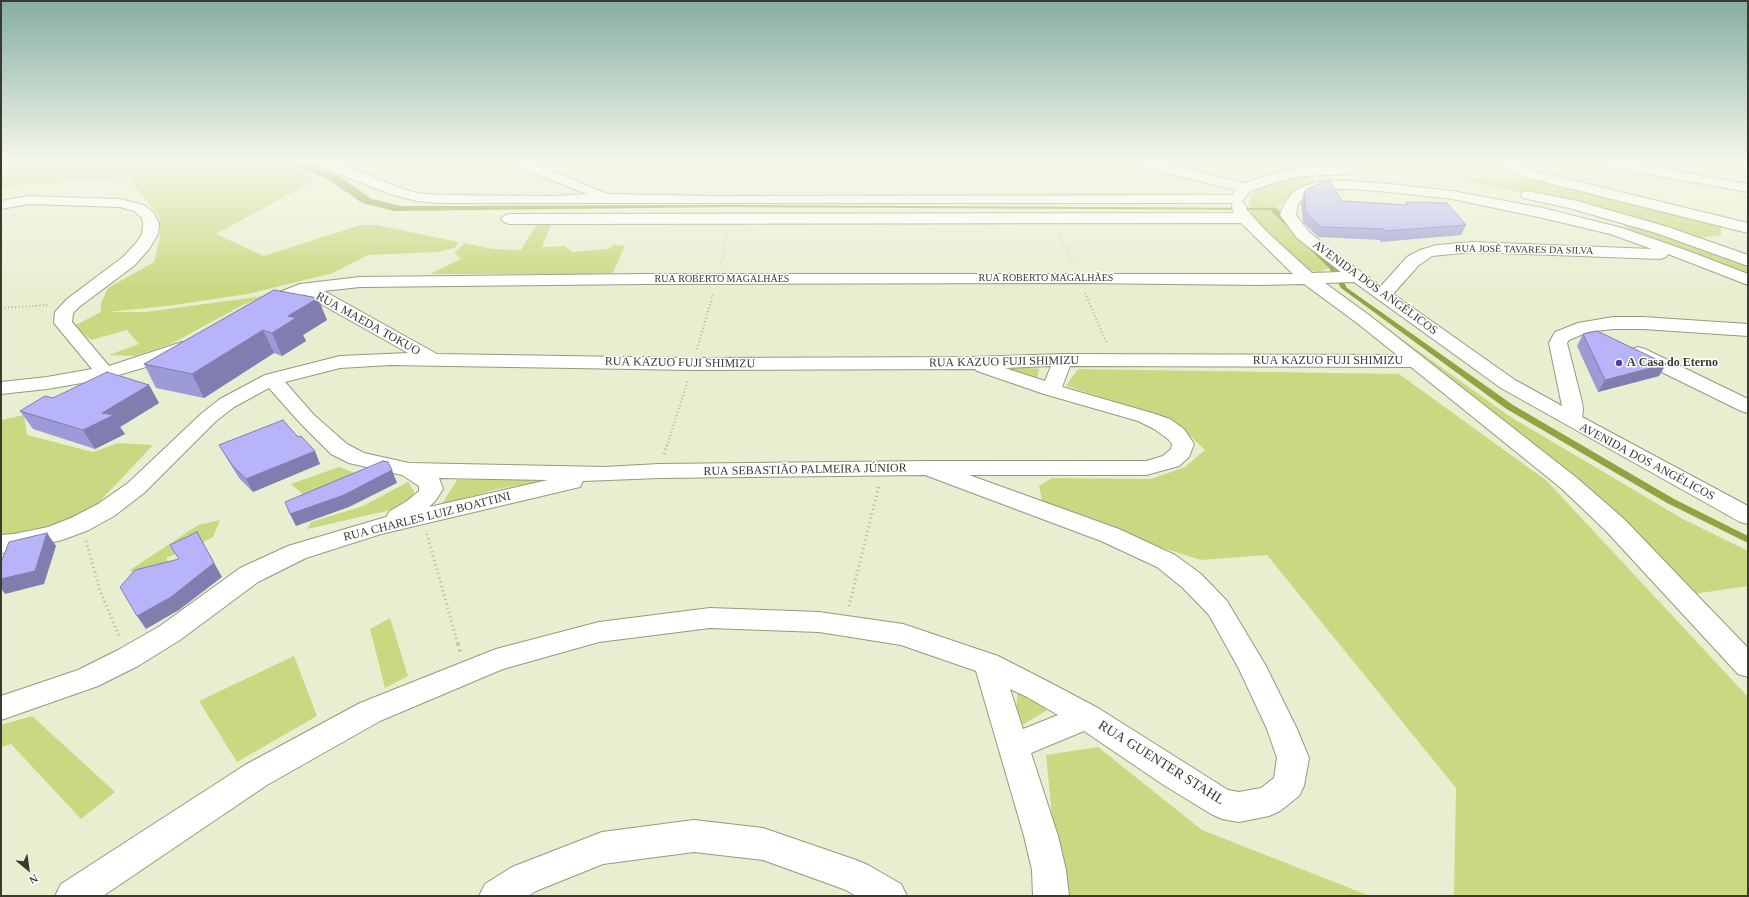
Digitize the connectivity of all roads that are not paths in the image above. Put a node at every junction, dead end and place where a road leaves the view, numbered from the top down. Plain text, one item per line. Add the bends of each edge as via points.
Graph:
1 (127, 205) edge
2 (1240, 205) edge
3 (1291, 205) edge
4 (1502, 205) edge
5 (1574, 205) edge
6 (1652, 205) edge
7 (1245, 218) junction
8 (508, 219) dead end
9 (1617, 224) junction
10 (1748, 228) edge
11 (1685, 255) junction
12 (1748, 261) edge
13 (1357, 277) junction
14 (1308, 280) junction
15 (1748, 280) edge
16 (306, 288) junction
17 (1382, 295) junction
18 (250, 312) edge
19 (1585, 327) junction
20 (1748, 330) edge
21 (199, 339) edge
22 (431, 359) junction
23 (1063, 360) junction
24 (1416, 361) junction
25 (974, 363) junction
26 (105, 373) junction
27 (272, 379) junction
28 (1, 388) edge
29 (1051, 390) junction
30 (1568, 390) junction
31 (1528, 396) junction
32 (1748, 407) edge
33 (1571, 420) junction
34 (927, 468) junction
35 (1039, 468) junction
36 (409, 470) junction
37 (605, 474) junction
38 (1031, 505) junction
39 (1748, 516) edge
40 (377, 527) junction
41 (1, 544) edge
42 (988, 664) junction
43 (1748, 666) edge
44 (1, 708) edge
45 (1087, 717) junction
46 (1012, 746) junction
47 (116, 869) junction
48 (73, 896) edge
49 (90, 896) edge
50 (497, 896) edge
51 (890, 896) edge
52 (1051, 896) edge

1 - 26 street via 140,208 148,216 151,224 150,234 143,246 129,262 64,312 63,324
2 - 7 street via 1240,211
3 - 13 street, AVENIDA DOS ANGÉLICOS via 1288,214 1303,235
4 - 9 street, AVENIDA DOS ANGÉLICOS
5 - 9 street
6 - 10 street
7 - 8 street
7 - 14 street
9 - 11 street, AVENIDA DOS ANGÉLICOS
9 - 12 street via 1662,230
11 - 15 street, AVENIDA DOS ANGÉLICOS
11 - 17 street, RUA JOSÉ TAVARES DA SILVA via 1473,247 1437,250 1413,260
13 - 14 street, RUA ROBERTO MAGALHÃES
13 - 17 street, AVENIDA DOS ANGÉLICOS
14 - 16 street, RUA ROBERTO MAGALHÃES via 717,279 360,282
14 - 24 street via 1363,318
16 - 18 street, RUA ROBERTO MAGALHÃES
16 - 22 street, RUA MAEDA TOKUO
17 - 31 street, AVENIDA DOS ANGÉLICOS
19 - 20 street via 1643,323
19 - 30 street via 1562,336 1558,343
19 - 32 street
21 - 26 street via 149,360
22 - 25 street, RUA KAZUO FUJI SHIMIZU via 693,364
22 - 27 street, RUA KAZUO FUJI SHIMIZU via 340,362
23 - 24 street, RUA KAZUO FUJI SHIMIZU
23 - 25 street, RUA KAZUO FUJI SHIMIZU
23 - 29 street
24 - 43 street via 1569,483 1615,525
25 - 29 street
26 - 28 street
27 - 36 street, RUA SEBASTIÃO PALMEIRA JÚNIOR via 307,419 339,449 357,458
27 - 41 street, RUA KAZUO FUJI SHIMIZU via 227,403 209,417 159,467 106,510 80,524 53,534 14,544
29 - 35 street, RUA SEBASTIÃO PALMEIRA JÚNIOR via 1145,417 1176,434 1184,444 1182,452 1171,461 1146,468
30 - 31 street via 1549,398
30 - 33 street via 1573,410
31 - 33 street, AVENIDA DOS ANGÉLICOS
33 - 39 street, AVENIDA DOS ANGÉLICOS
34 - 35 street, RUA SEBASTIÃO PALMEIRA JÚNIOR
34 - 37 street, RUA SEBASTIÃO PALMEIRA JÚNIOR via 658,471
34 - 38 street, RUA GUENTER STAHL
35 - 38 street via 1022,482
36 - 37 street, RUA SEBASTIÃO PALMEIRA JÚNIOR
36 - 40 street via 430,482 431,489 428,495 415,508
37 - 40 street, RUA CHARLES LUIZ BOATTINI
38 - 45 street, RUA GUENTER STAHL via 1110,535 1166,560 1192,581 1218,608 1252,666 1282,730 1292,758 1288,786 1269,802 1239,807 1222,804
40 - 44 street, RUA CHARLES LUIZ BOATTINI via 297,552 249,576 170,633 128,658 88,678
42 - 45 street, RUA GUENTER STAHL
42 - 46 street
42 - 47 street, RUA GUENTER STAHL via 903,635 819,622 710,618 599,632 496,660 370,712 256,775
45 - 46 street
46 - 52 street via 1049,870
47 - 48 street
47 - 49 street
50 - 51 street via 524,879 602,848 694,836 763,844 856,876

